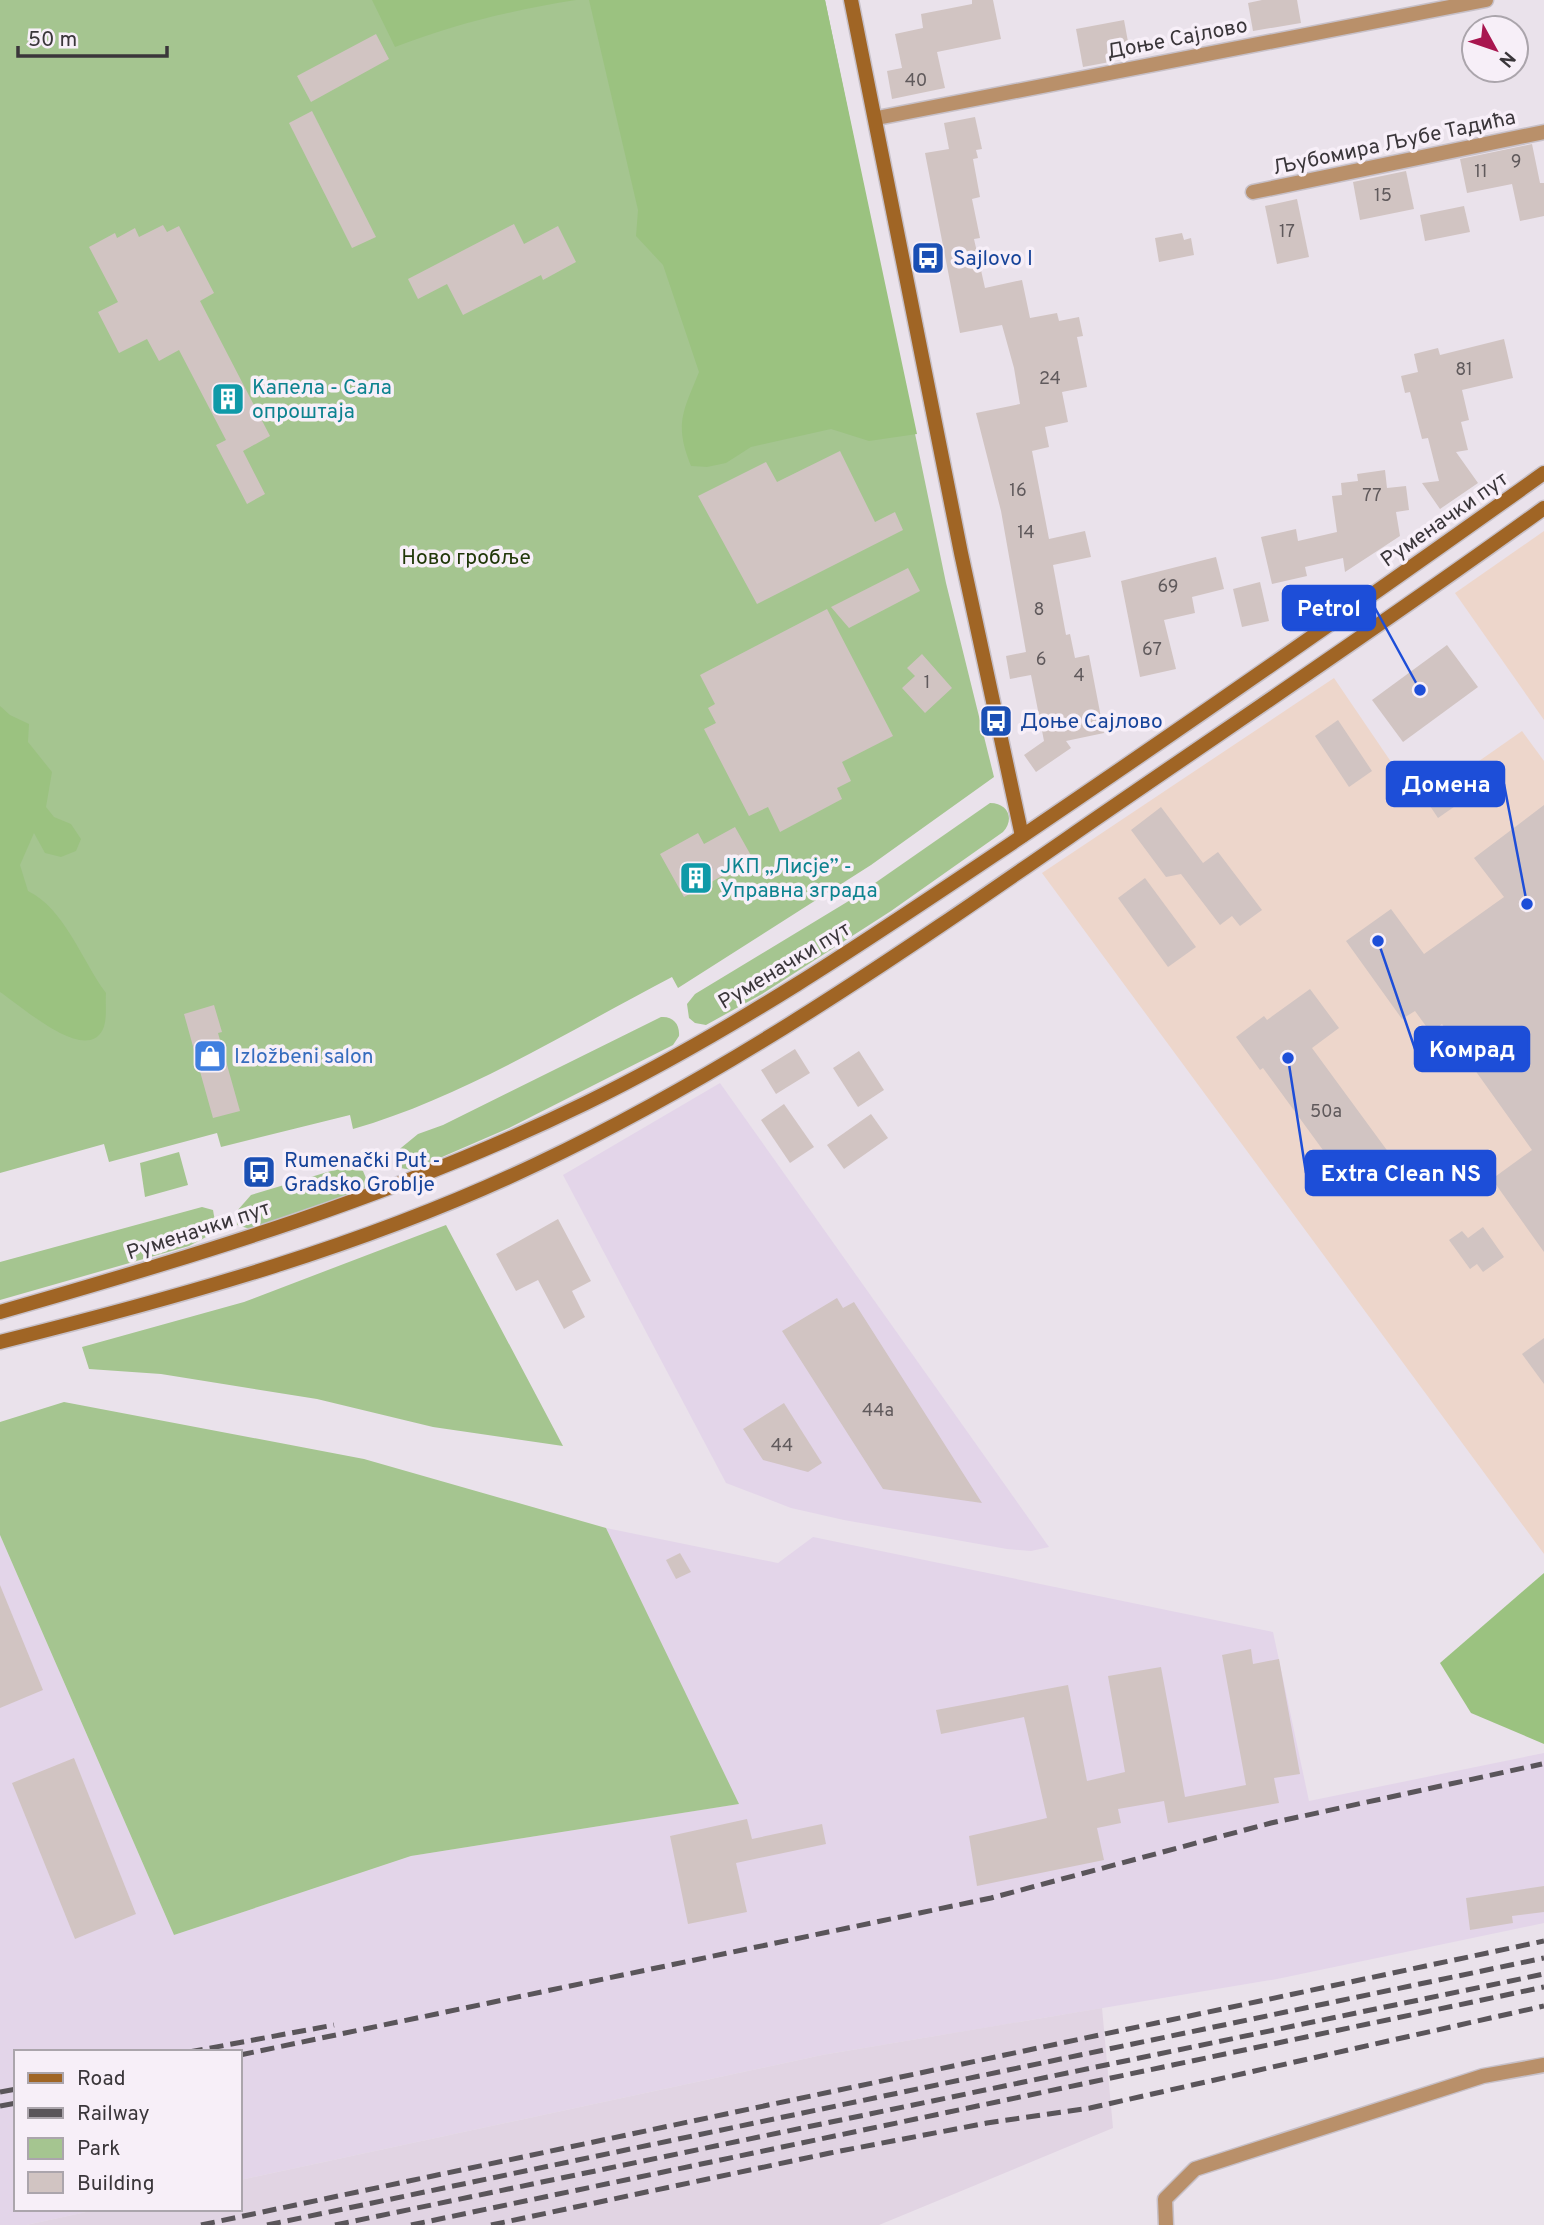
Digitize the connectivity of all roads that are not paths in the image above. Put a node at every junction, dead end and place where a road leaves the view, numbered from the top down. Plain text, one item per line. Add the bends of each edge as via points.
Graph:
1 (851, 0) edge
2 (1486, 0) edge
3 (877, 118) junction
4 (1544, 132) edge
5 (1253, 192) dead end
6 (1544, 473) edge
7 (1544, 508) edge
8 (1022, 836) junction
9 (0, 1312) edge
10 (0, 1342) edge
11 (1544, 2065) edge
12 (1166, 2225) edge

1 - 3 main road
2 - 3 street, Доње Сајлово
3 - 8 main road
4 - 5 street, Љубомира Љубе Тадића
6 - 8 main road, Руменачки пут
7 - 10 main road via 1262,707 924,936 763,1040 620,1121 539,1163 391,1227 216,1285
8 - 9 main road, Руменачки пут via 766,1003 590,1101 520,1134 388,1190 205,1252
11 - 12 street via 1483,2076 1195,2169 1165,2199

